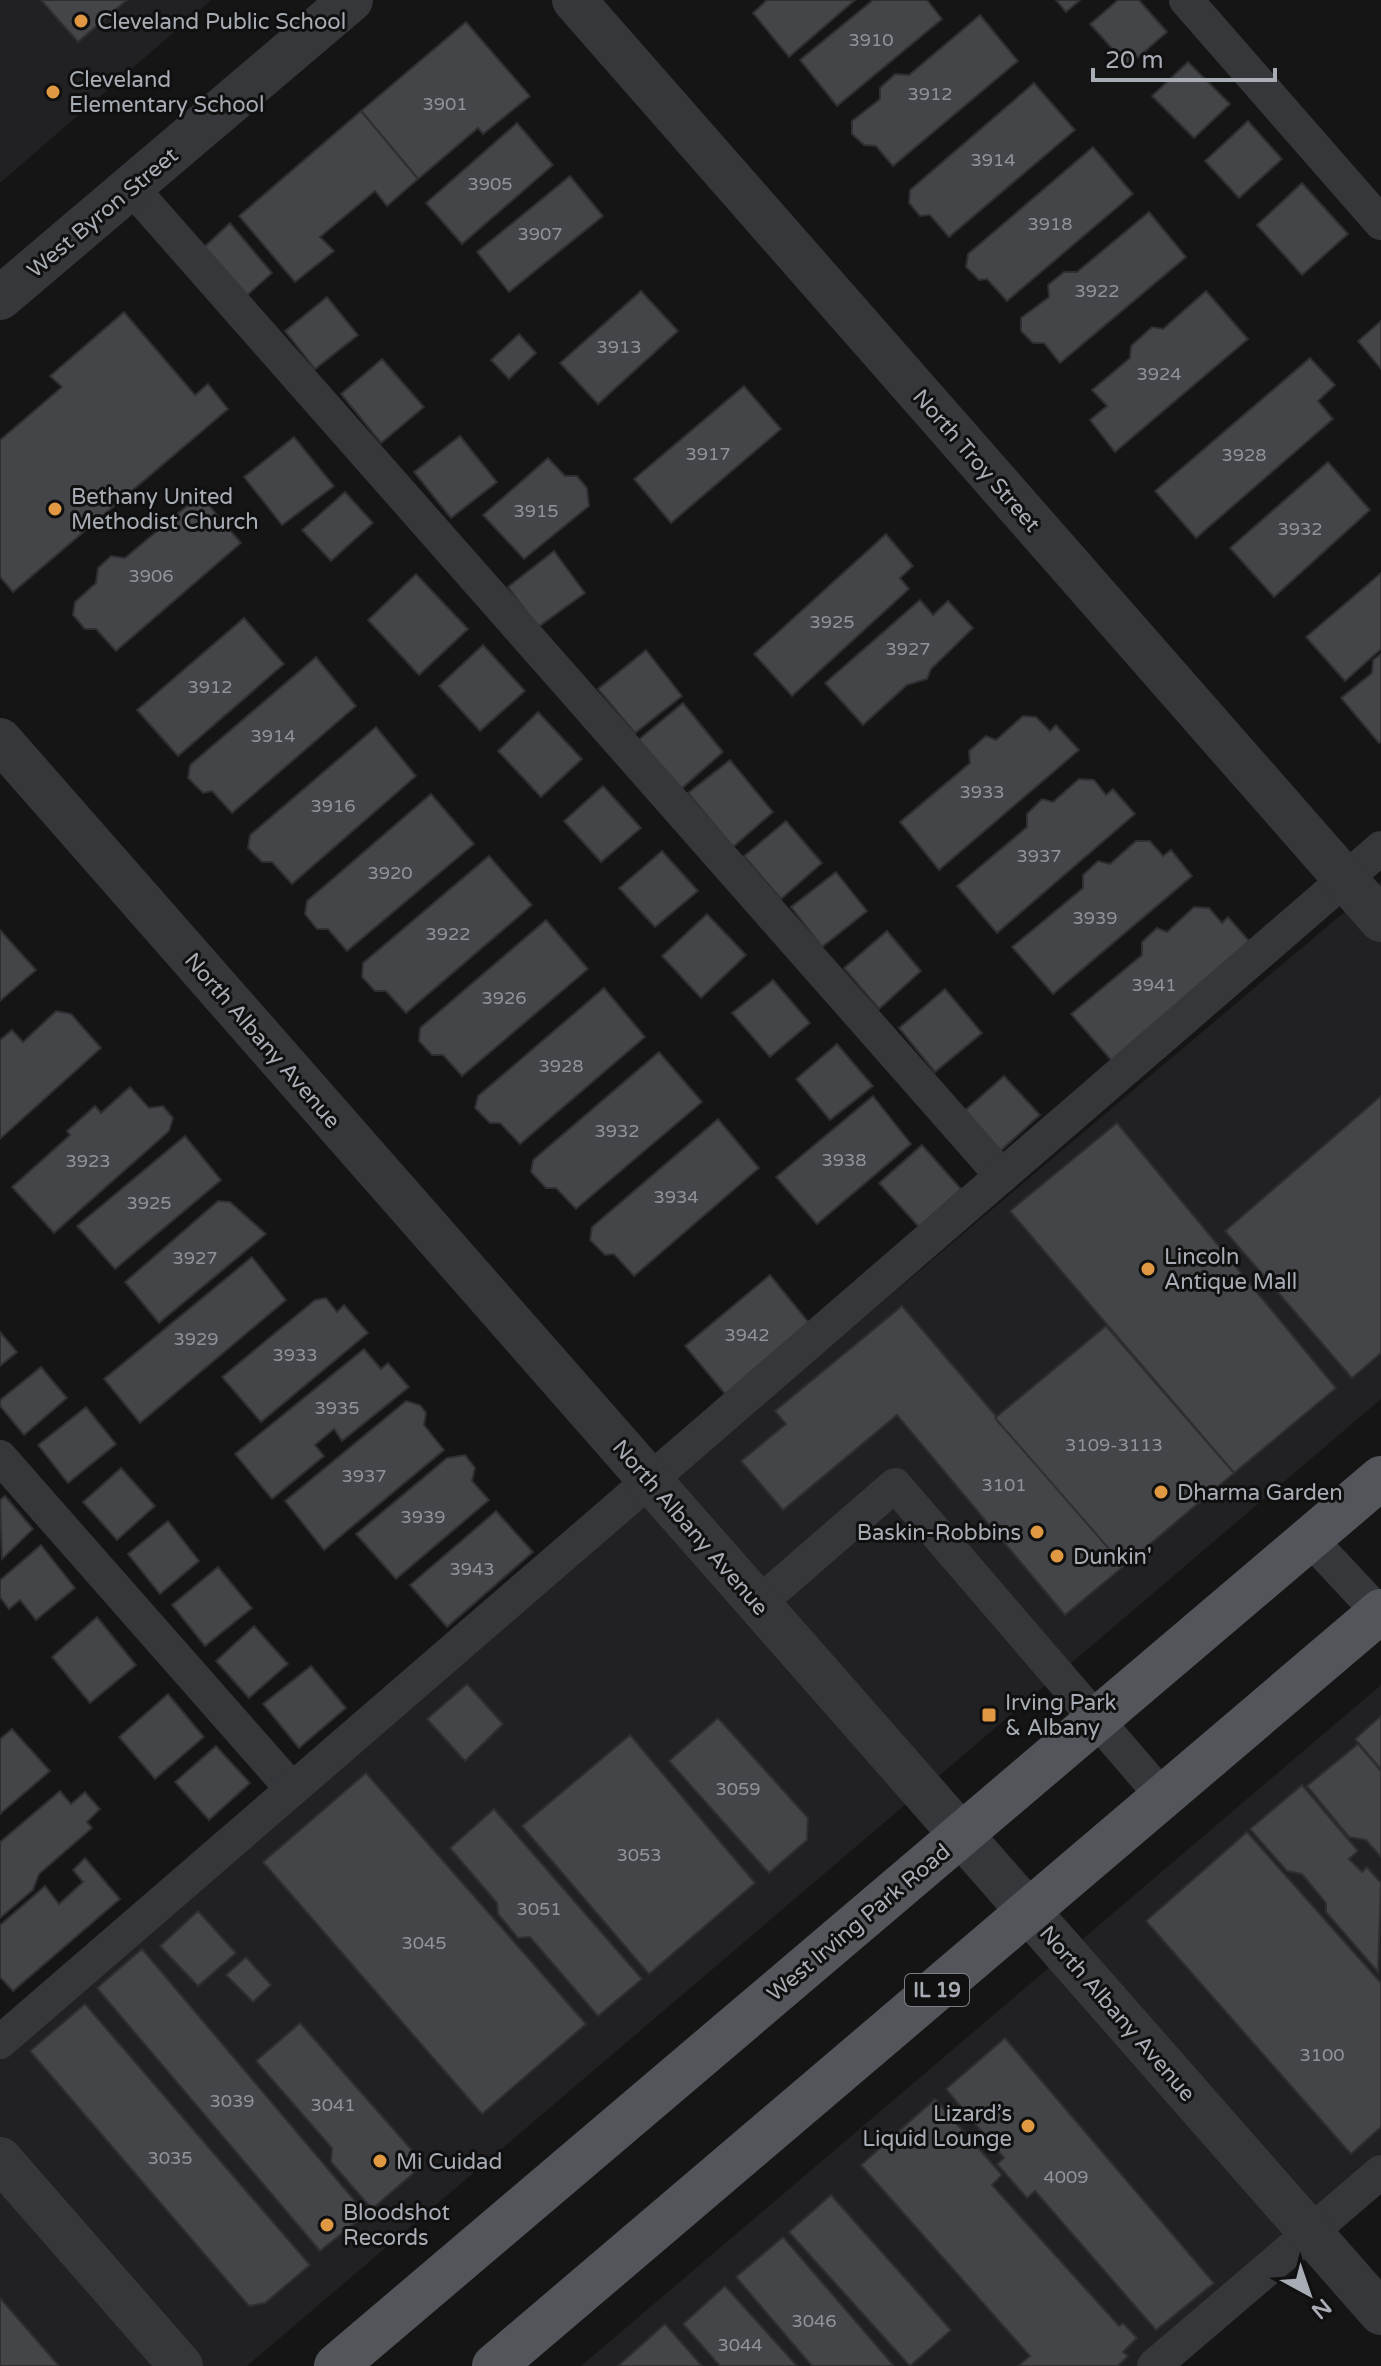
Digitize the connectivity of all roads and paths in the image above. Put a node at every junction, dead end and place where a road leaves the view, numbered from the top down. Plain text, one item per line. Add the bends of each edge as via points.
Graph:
1 (351, 0) edge
2 (574, 0) edge
3 (1186, 0) edge
4 (131, 187) junction
5 (1381, 223) edge
6 (0, 298) edge
7 (0, 740) edge
8 (1381, 848) edge
9 (1346, 880) junction
10 (1381, 920) edge
11 (1002, 1176) junction
12 (0, 1457) edge
13 (1381, 1478) edge
14 (650, 1480) junction
15 (1310, 1539) junction
16 (758, 1604) junction
17 (1380, 1613) edge
18 (1097, 1720) junction
19 (292, 1789) junction
20 (1163, 1797) junction
21 (961, 1835) junction
22 (1030, 1911) junction
23 (0, 2042) edge
24 (0, 2159) edge
25 (1381, 2172) edge
26 (1310, 2232) junction
27 (1381, 2313) edge
28 (181, 2366) edge
29 (336, 2366) edge
30 (494, 2366) edge
31 (1154, 2366) edge

1 - 4 street, West Byron Street
2 - 9 street, North Troy Street
3 - 5 lane
4 - 6 street, West Byron Street
4 - 11 lane
7 - 14 street, North Albany Avenue
8 - 9 lane
9 - 10 street, North Troy Street
9 - 11 lane
11 - 14 lane
12 - 19 lane
13 - 15 main road, West Irving Park Road
14 - 16 street, North Albany Avenue
14 - 19 lane
15 - 17 lane
15 - 18 main road, West Irving Park Road
16 - 18 lane via 895,1485
16 - 21 street, North Albany Avenue
17 - 20 main road, IL 19
18 - 20 lane
18 - 21 main road, West Irving Park Road
19 - 23 lane
20 - 22 main road, IL 19
21 - 22 street, North Albany Avenue
21 - 29 main road, West Irving Park Road
22 - 26 street, North Albany Avenue
22 - 30 main road, IL 19
24 - 28 street
25 - 26 lane
26 - 27 street, North Albany Avenue
26 - 31 lane

